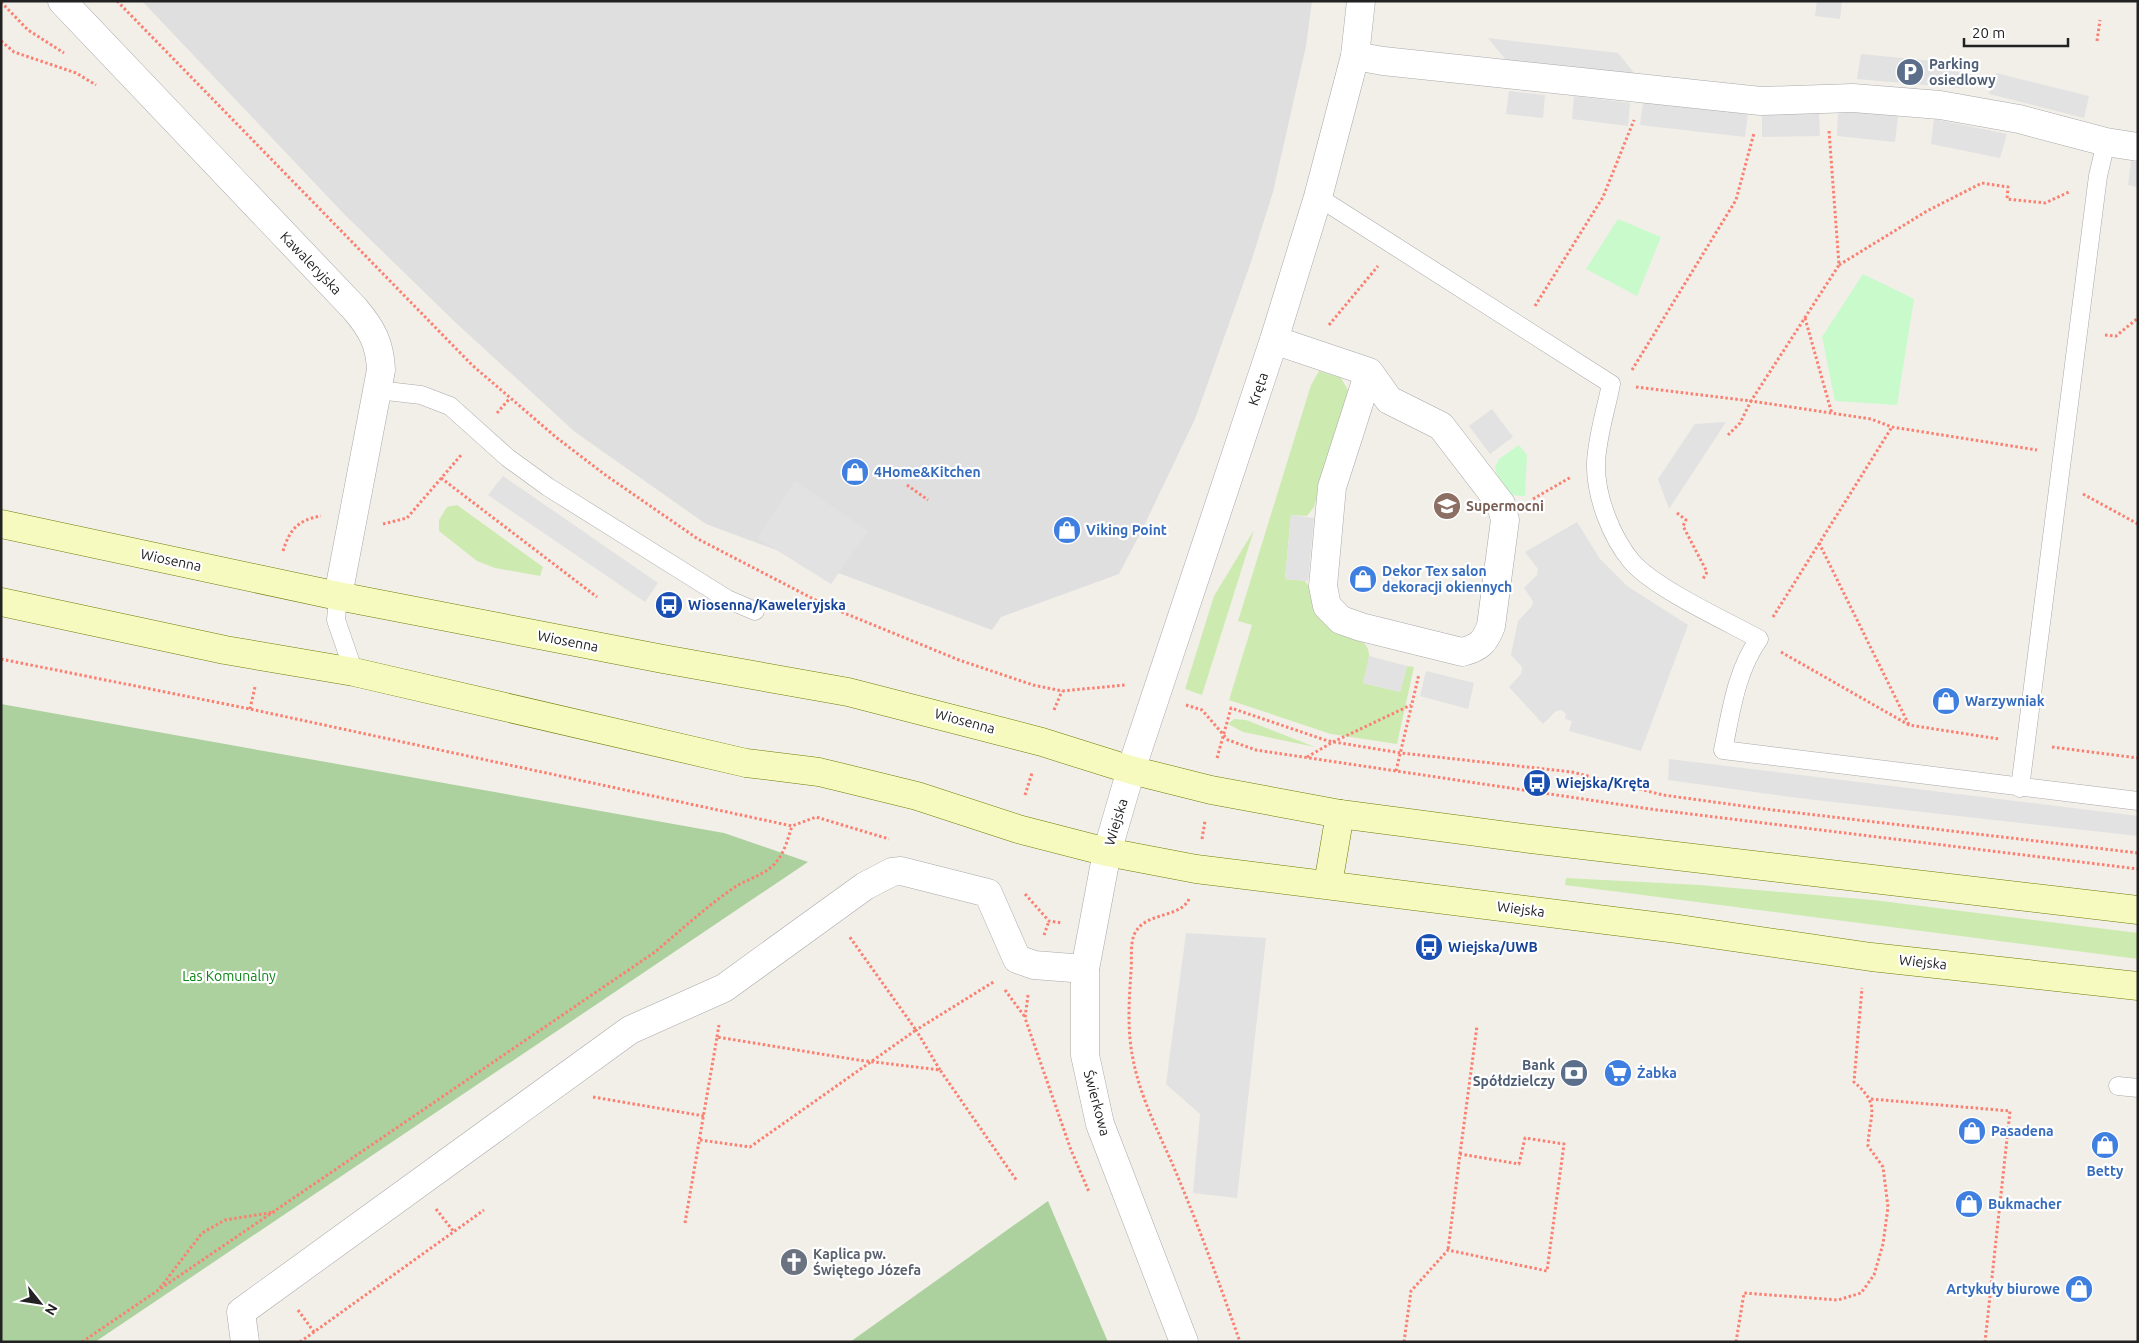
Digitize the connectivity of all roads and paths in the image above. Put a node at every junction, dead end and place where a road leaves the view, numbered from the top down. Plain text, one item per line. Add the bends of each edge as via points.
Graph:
1 (62, 1) edge
2 (117, 1) edge
3 (1361, 1) edge
4 (1, 2) edge
5 (2100, 20) dead end
6 (1, 41) edge
7 (2097, 41) dead end
8 (1355, 56) junction
9 (72, 58) dead end
10 (92, 75) dead end
11 (1644, 88) junction
12 (1830, 99) junction
13 (1761, 101) junction
14 (2106, 142) junction
15 (2138, 147) edge
16 (2074, 195) dead end
17 (1318, 198) junction
18 (1398, 248) junction
19 (1839, 265) junction
20 (1805, 318) junction
21 (2138, 318) edge
22 (1522, 327) junction
23 (1322, 330) dead end
24 (2079, 330) junction
25 (1274, 340) junction
26 (1369, 372) junction
27 (1610, 384) junction
28 (378, 390) junction
29 (510, 398) junction
30 (1751, 401) junction
31 (1832, 414) junction
32 (1892, 427) junction
33 (480, 432) junction
34 (1728, 435) dead end
35 (2040, 450) dead end
36 (1596, 462) junction
37 (441, 478) junction
38 (2059, 481) junction
39 (907, 485) dead end
40 (928, 500) dead end
41 (1677, 513) dead end
42 (323, 515) dead end
43 (1505, 517) junction
44 (1, 524) edge
45 (2138, 524) edge
46 (378, 526) dead end
47 (1819, 542) junction
48 (282, 556) dead end
49 (338, 596) junction
50 (598, 597) dead end
51 (1689, 600) junction
52 (1, 602) edge
53 (755, 611) dead end
54 (1759, 639) junction
55 (1426, 644) junction
56 (1, 659) edge
57 (354, 672) junction
58 (1062, 691) junction
59 (1156, 696) junction
60 (1412, 705) junction
61 (1054, 710) dead end
62 (1909, 725) junction
63 (1223, 736) junction
64 (1334, 742) junction
65 (2026, 743) junction
66 (1401, 753) junction
67 (1307, 758) junction
68 (2138, 758) edge
69 (1131, 770) junction
70 (1032, 771) dead end
71 (1396, 771) junction
72 (2020, 788) junction
73 (1211, 790) junction
74 (1024, 796) dead end
75 (2138, 801) edge
76 (1340, 814) junction
77 (1106, 852) junction
78 (2138, 853) edge
79 (1196, 869) junction
80 (2138, 869) edge
81 (1328, 884) junction
82 (1023, 892) dead end
83 (2138, 910) edge
84 (1049, 921) dead end
85 (844, 930) dead end
86 (1085, 969) junction
87 (1862, 984) dead end
88 (2138, 986) edge
89 (1029, 992) dead end
90 (965, 998) dead end
91 (720, 1020) dead end
92 (1477, 1026) dead end
93 (916, 1030) junction
94 (717, 1037) junction
95 (872, 1061) junction
96 (940, 1070) junction
97 (569, 1075) junction
98 (2118, 1086) dead end
99 (2138, 1088) edge
100 (1871, 1099) junction
101 (704, 1116) junction
102 (700, 1140) junction
103 (1071, 1150) dead end
104 (1460, 1154) junction
105 (1017, 1181) dead end
106 (484, 1210) dead end
107 (276, 1212) junction
108 (686, 1224) dead end
109 (1448, 1250) junction
110 (158, 1291) junction
111 (82, 1342) edge
112 (245, 1342) edge
113 (300, 1342) edge
114 (1184, 1342) edge
115 (1240, 1342) edge
116 (1404, 1342) edge
117 (1736, 1342) edge
118 (1986, 1342) edge

1 - 28 street, Kawaleryjska via 369,326 380,354
2 - 29 path via 472,365
3 - 8 street, Kręta
4 - 9 path via 28,30
5 - 7 path
6 - 10 path via 14,52 102,87
8 - 11 street
8 - 17 street, Kręta
11 - 13 street
11 - 22 path via 1603,197
12 - 13 street
12 - 14 street via 1940,105 2019,119
12 - 19 path via 1828,140
13 - 27 path via 1736,200 1633,369
14 - 15 street
14 - 24 lane via 2098,176
16 - 19 path via 2068,191 2045,203 2007,199 2008,187 1982,183 1927,210
17 - 18 lane
17 - 25 street, Kręta
18 - 22 lane
18 - 23 path via 1364,281
19 - 20 path
20 - 30 path
20 - 31 path
21 - 24 path via 2116,336
22 - 27 lane
24 - 38 lane
25 - 26 street
25 - 59 street, Kręta
26 - 43 street via 1389,400 1441,426 1501,504
26 - 55 street via 1332,487 1323,586 1327,606 1341,620 1361,628
27 - 30 path
27 - 36 lane
28 - 33 lane via 434,398 450,406
28 - 49 street, Kawaleryjska
29 - 33 path
29 - 58 path via 604,474 690,534 768,576 828,606 959,660 1033,686
30 - 31 path
30 - 34 path via 1740,423
31 - 32 path via 1871,419
32 - 35 path
32 - 47 path
33 - 37 path
33 - 53 lane via 548,488 728,599
36 - 43 path
36 - 51 lane via 1597,488 1605,512 1632,562 1657,582
37 - 46 path via 407,518
37 - 50 path
38 - 45 path
38 - 65 lane
39 - 40 path
41 - 51 path via 1686,520 1683,526 1707,572
42 - 48 path via 296,526 288,535
43 - 55 street via 1491,626 1485,640 1475,649 1462,652
44 - 49 main road, Wiosenna
47 - 54 path
47 - 62 path
49 - 57 lane via 336,620
49 - 69 main road, Wiosenna via 663,660 848,692 1042,742
51 - 54 lane
52 - 57 main road via 225,650
54 - 62 path
54 - 72 lane via 1749,654 1737,688 1723,750
55 - 60 path
56 - 107 path via 792,826 777,862 766,872 737,886 696,916 656,952
57 - 77 main road via 746,763 819,772 917,796 1018,829
58 - 59 path via 1124,684
58 - 61 path
59 - 63 path via 1202,710
59 - 69 street, Kręta
60 - 64 path
60 - 66 path
62 - 65 path
63 - 64 path via 1231,708
63 - 67 path via 1256,750
63 - 73 path
64 - 66 path
64 - 67 path
65 - 68 path
65 - 72 lane
66 - 71 path
66 - 78 path via 1572,772 1663,795 1756,808
67 - 71 path
69 - 73 main road
69 - 77 street, Wiejska
70 - 74 path
71 - 80 path via 1650,809
72 - 75 lane
73 - 76 main road
73 - 79 path
76 - 81 main road
76 - 83 main road
77 - 79 main road, Wiejska
77 - 86 street, Świerkowa
79 - 81 main road, Wiejska
79 - 115 path via 1187,903 1170,914 1157,915 1134,935 1129,1025 1132,1059 1142,1095 1184,1191
81 - 88 main road, Wiejska via 1871,957
82 - 84 path
85 - 93 path
86 - 97 street via 1034,966 1017,959 988,893 901,871 892,872 865,886 724,988 630,1030
86 - 114 street, Świerkowa via 1085,1055 1100,1124
87 - 100 path via 1854,1082
89 - 103 path via 1026,1018
90 - 93 path
91 - 94 path
92 - 104 path
93 - 95 path
93 - 96 path
94 - 95 path
94 - 101 path
95 - 96 path
95 - 102 path via 750,1147
96 - 105 path
97 - 101 path via 581,1095
97 - 112 street via 241,1312
98 - 99 lane
100 - 117 path via 1868,1146 1883,1167 1888,1207 1883,1244 1874,1275 1861,1293 1838,1300 1744,1293
100 - 118 path via 2010,1111
101 - 102 path
102 - 108 path
104 - 109 path
104 - 109 path via 1519,1164 1525,1138 1564,1144 1547,1271
106 - 113 path
107 - 110 path
107 - 110 path via 225,1220 202,1233
109 - 116 path via 1410,1291
110 - 111 path

